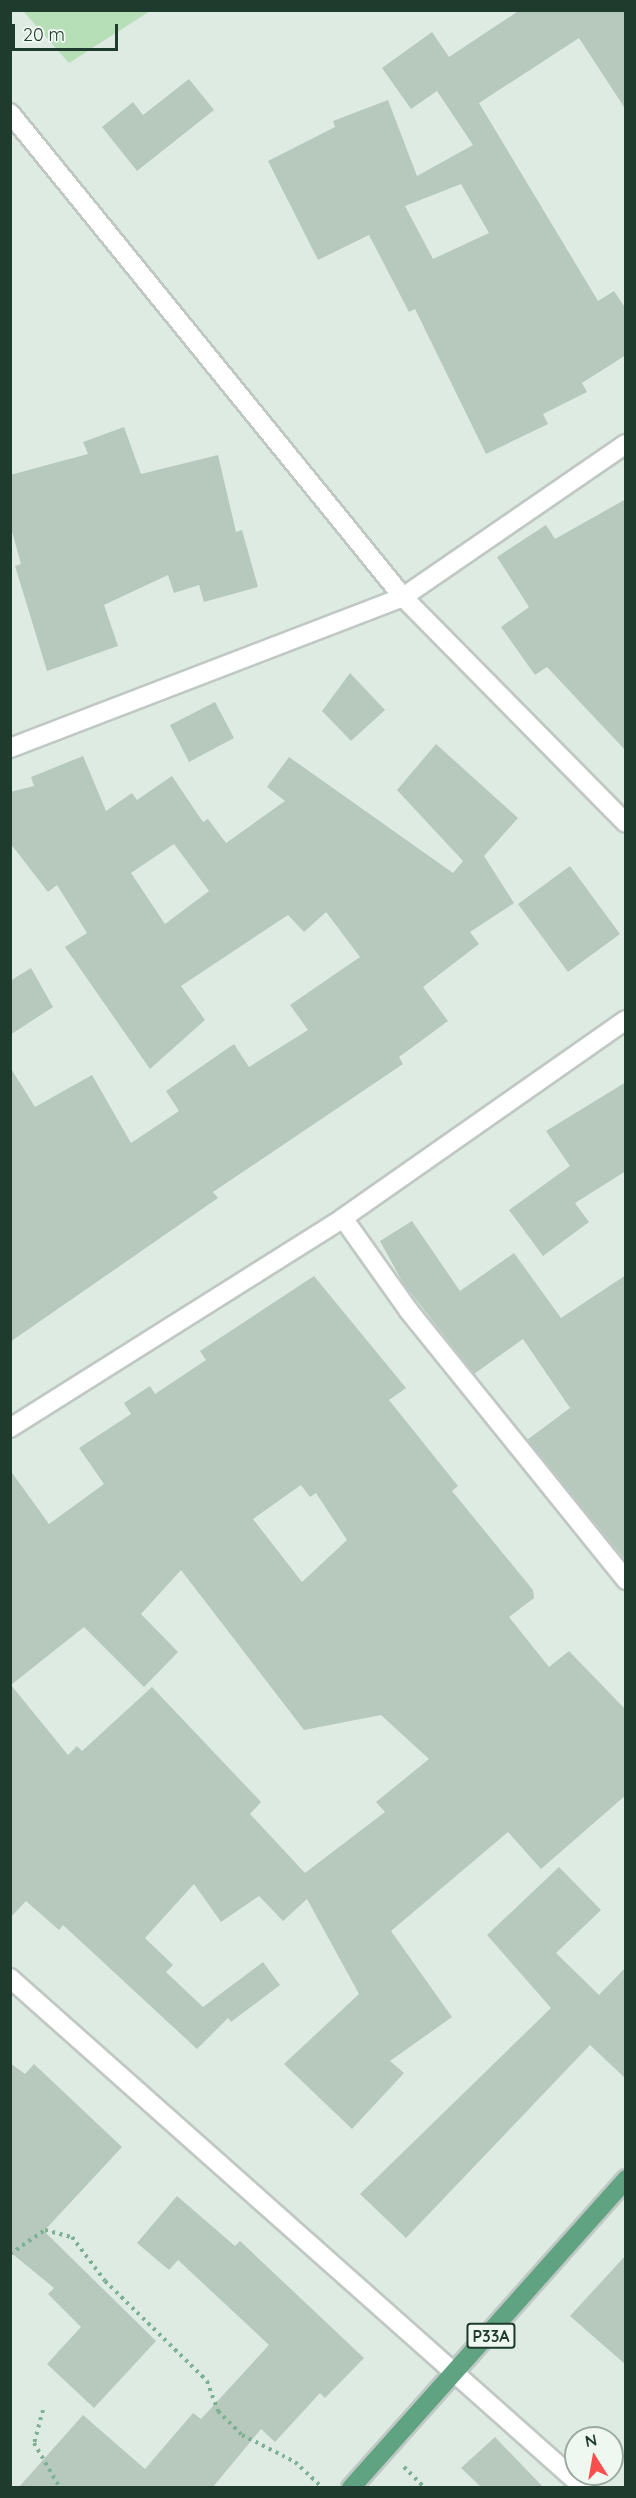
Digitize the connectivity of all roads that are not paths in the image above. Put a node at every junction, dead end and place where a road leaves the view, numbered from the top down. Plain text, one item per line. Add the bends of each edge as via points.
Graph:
1 (10, 113) edge
2 (626, 444) edge
3 (404, 597) junction
4 (10, 748) edge
5 (626, 823) edge
6 (626, 1020) edge
7 (343, 1218) junction
8 (10, 1428) edge
9 (626, 1580) edge
10 (10, 1978) edge
11 (626, 2179) edge
12 (455, 2376) junction
13 (351, 2487) edge
14 (584, 2487) edge

1 - 3 street
2 - 3 street
3 - 4 street
3 - 5 street
6 - 7 street
7 - 8 street
7 - 9 street via 409,1311
10 - 12 street
11 - 12 main road, P33A
12 - 13 main road, P33A
12 - 14 street

